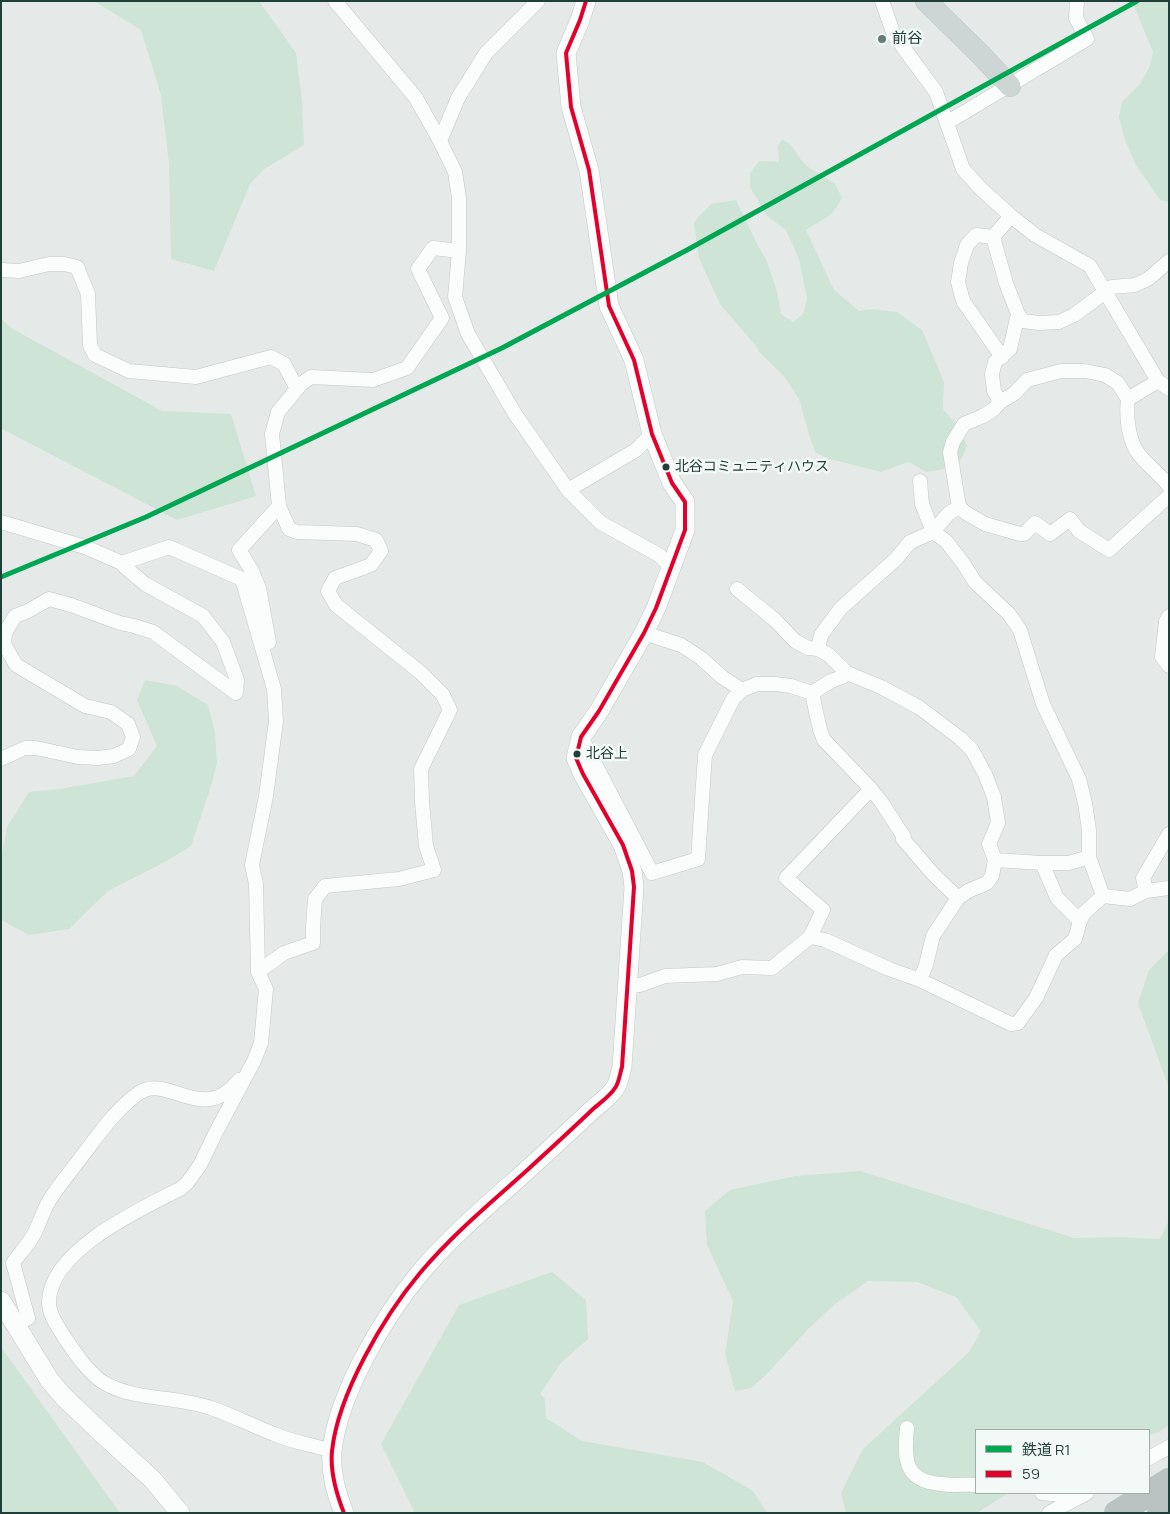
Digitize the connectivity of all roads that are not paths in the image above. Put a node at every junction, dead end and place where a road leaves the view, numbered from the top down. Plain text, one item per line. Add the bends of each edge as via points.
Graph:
1 (335, 1) edge
2 (538, 1) edge
3 (586, 1) edge
4 (882, 1) edge
5 (926, 1) edge
6 (1077, 1) edge
7 (1010, 86) junction
8 (948, 122) junction
9 (440, 141) junction
10 (1011, 216) junction
11 (993, 238) junction
12 (459, 251) junction
13 (1169, 261) edge
14 (1, 270) edge
15 (1106, 292) junction
16 (1018, 314) junction
17 (1002, 357) junction
18 (1163, 385) edge
19 (297, 389) junction
20 (1128, 399) junction
21 (1000, 402) junction
22 (652, 434) junction
23 (920, 481) dead end
24 (1169, 486) edge
25 (568, 490) junction
26 (1169, 496) edge
27 (279, 506) junction
28 (959, 506) junction
29 (1, 522) edge
30 (933, 532) junction
31 (122, 563) junction
32 (672, 568) junction
33 (737, 589) dead end
34 (1169, 616) edge
35 (644, 633) junction
36 (818, 649) junction
37 (268, 666) junction
38 (1169, 666) edge
39 (846, 673) junction
40 (742, 690) junction
41 (812, 693) junction
42 (581, 737) junction
43 (1, 759) edge
44 (871, 789) junction
45 (1169, 834) edge
46 (1089, 857) junction
47 (995, 860) junction
48 (1042, 863) junction
49 (1169, 888) edge
50 (1146, 891) junction
51 (1103, 896) junction
52 (958, 898) junction
53 (1080, 921) junction
54 (810, 937) junction
55 (258, 972) junction
56 (920, 980) junction
57 (628, 986) junction
58 (254, 1061) junction
59 (1, 1301) edge
60 (16, 1326) junction
61 (907, 1428) dead end
62 (1169, 1447) edge
63 (332, 1451) junction
64 (1150, 1457) edge
65 (1169, 1481) edge
66 (975, 1485) edge
67 (1150, 1493) edge
68 (1062, 1494) edge
69 (1148, 1494) edge
70 (1083, 1495) edge
71 (1169, 1508) edge
72 (180, 1513) edge
73 (344, 1513) edge
74 (1049, 1513) edge
75 (1117, 1513) edge
76 (1160, 1513) edge

1 - 9 street via 416,98
2 - 9 street via 486,53 458,98
3 - 22 main road via 566,53 571,107 589,170 609,306 634,360
4 - 8 street via 894,35 936,92
5 - 7 main road
6 - 7 street via 1076,18 1086,39
7 - 8 street
8 - 10 street via 963,168
9 - 12 street via 455,172 459,198
10 - 11 street
10 - 15 street via 1035,235 1090,266
11 - 16 street
11 - 17 street via 976,235 967,245 958,282 963,301
12 - 19 street via 434,248 418,268 442,318 407,368 373,380 311,377
12 - 25 street via 455,297 468,334 516,414
13 - 15 street via 1148,279 1135,285 1112,287
14 - 19 street via 19,271 48,264 77,267 88,294 90,345 95,355 129,371 196,378 271,357 284,364
15 - 16 street via 1059,322 1023,321
15 - 18 street
16 - 17 street via 1010,349
17 - 21 street via 995,362 992,374 994,391
18 - 20 street
19 - 27 street via 278,412 272,434
20 - 21 street via 1118,383 1105,375 1061,371 1027,380
20 - 24 street via 1130,432 1136,450
21 - 28 street via 983,416 964,424 953,442 950,452
22 - 25 street via 636,450
22 - 32 main road via 672,482 685,502 685,530
23 - 30 street via 922,504
25 - 32 street via 601,523 659,556
26 - 28 street via 1109,550 1079,531 1070,519 1050,534 1035,523 1020,534 985,524
27 - 37 street via 239,550 259,588 273,659
27 - 55 street via 289,529 297,532 357,534 376,540 381,551 371,565 335,578 328,591 336,606 421,674 442,695 450,710 421,769 426,846 434,870 399,879 325,886 315,899 313,943 284,953
28 - 30 street
29 - 31 street
30 - 36 street via 910,542 842,608 821,635
30 - 46 street via 946,542 975,582 1009,614 1020,630 1043,704 1079,779 1088,821
31 - 37 street via 169,547 242,579
31 - 43 street via 145,584 203,616 223,642 237,680 236,693 153,632 49,599 15,616 5,633 4,644 16,665 85,706 111,712 128,724 133,737 129,749 114,756 78,757 25,748
32 - 35 main road
33 - 36 street via 795,641
34 - 38 street via 1162,657
35 - 40 street via 681,645
35 - 42 main road
36 - 39 street via 829,655
37 - 55 street via 274,689 276,721 252,865 256,884
39 - 41 street
39 - 47 street via 920,708 972,750 994,797 998,823 989,844
40 - 41 street via 758,684 775,684
40 - 42 street via 733,699 705,755 698,859 652,873
41 - 44 street via 824,740
42 - 57 main road via 576,758 623,845 632,871 634,887
44 - 52 street via 903,839
44 - 54 street via 786,878 823,910
45 - 50 street via 1144,878
46 - 48 street via 1069,863
46 - 51 street
47 - 48 street
47 - 52 street via 987,883
48 - 53 street via 1056,898
49 - 50 street
50 - 51 street via 1130,899
51 - 53 street
52 - 56 street via 933,936
53 - 56 street via 1075,940 1056,955 1036,998 1018,1023 1011,1024
54 - 56 street via 826,940
54 - 57 street via 772,968 742,967 718,974 665,976
55 - 58 street via 266,990 266,999 261,1044
57 - 63 main road via 622,1067 615,1088 421,1272 396,1305 358,1370 345,1401
58 - 60 street via 235,1085 218,1098 189,1098 155,1087 140,1092 106,1124 51,1198 35,1234 13,1263 28,1318
58 - 63 street via 200,1165 187,1183 85,1244 55,1281 49,1301 51,1316 93,1374 106,1384 122,1391 210,1407 275,1435
59 - 60 main road
60 - 72 main road via 65,1398 153,1480
61 - 66 street via 906,1458 912,1474 929,1483
62 - 64 street
63 - 73 main road via 332,1474
65 - 67 highway
68 - 70 street
69 - 75 highway
70 - 74 street
71 - 76 highway

